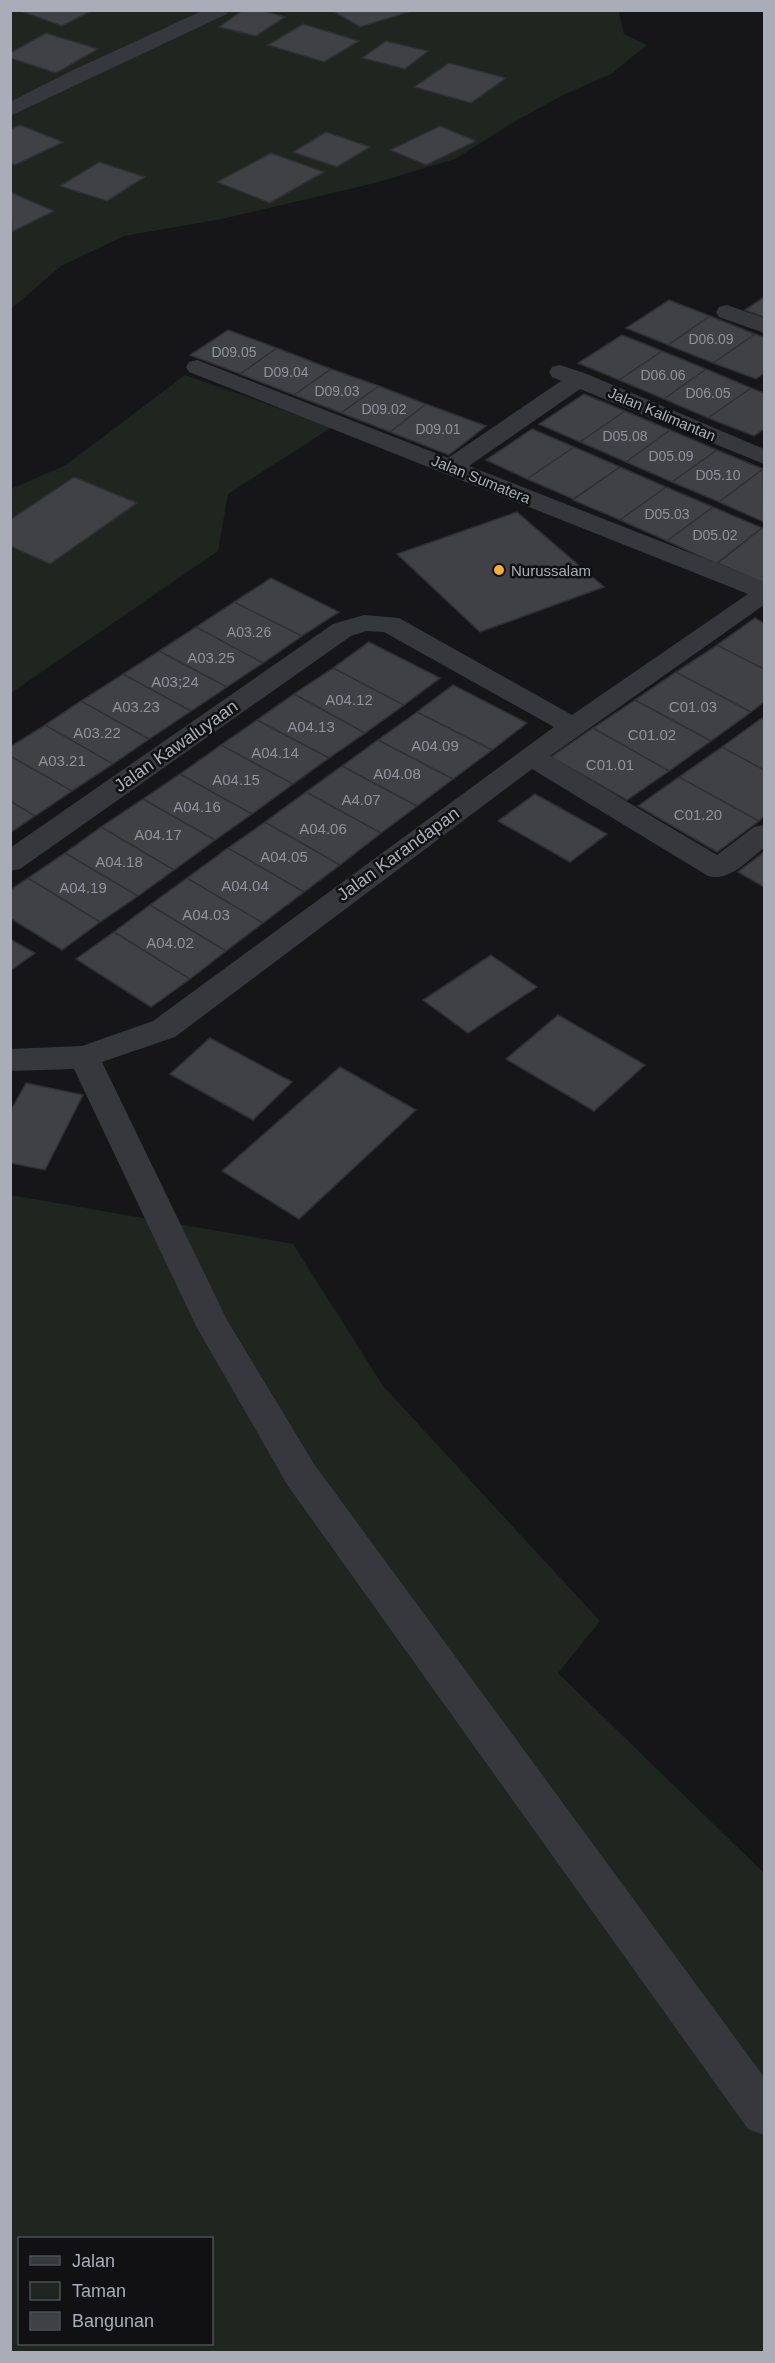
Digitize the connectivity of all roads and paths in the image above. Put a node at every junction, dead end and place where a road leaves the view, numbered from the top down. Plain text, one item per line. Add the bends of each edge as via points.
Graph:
1 (220, 10) edge
2 (10, 110) edge
3 (728, 312) dead end
4 (765, 326) edge
5 (197, 367) dead end
6 (765, 457) edge
7 (451, 467) junction
8 (765, 592) edge
9 (573, 727) junction
10 (531, 756) junction
11 (765, 834) edge
12 (10, 862) edge
13 (84, 1057) junction
14 (10, 1060) edge
15 (765, 2113) edge

1 - 2 street
3 - 4 street
5 - 7 street, Jalan Sumatera
6 - 7 street, Jalan Kalimantan via 569,376
7 - 8 street, Jalan Sumatera
8 - 9 street, Jalan Karandapan
9 - 10 street, Jalan Karandapan
9 - 12 street, Jalan Kawaluyaan via 390,624 364,623 342,630
10 - 11 street via 718,869
10 - 13 street, Jalan Karandapan via 164,1029
13 - 14 street, Jalan Karandapan
13 - 15 street via 213,1326 301,1475

